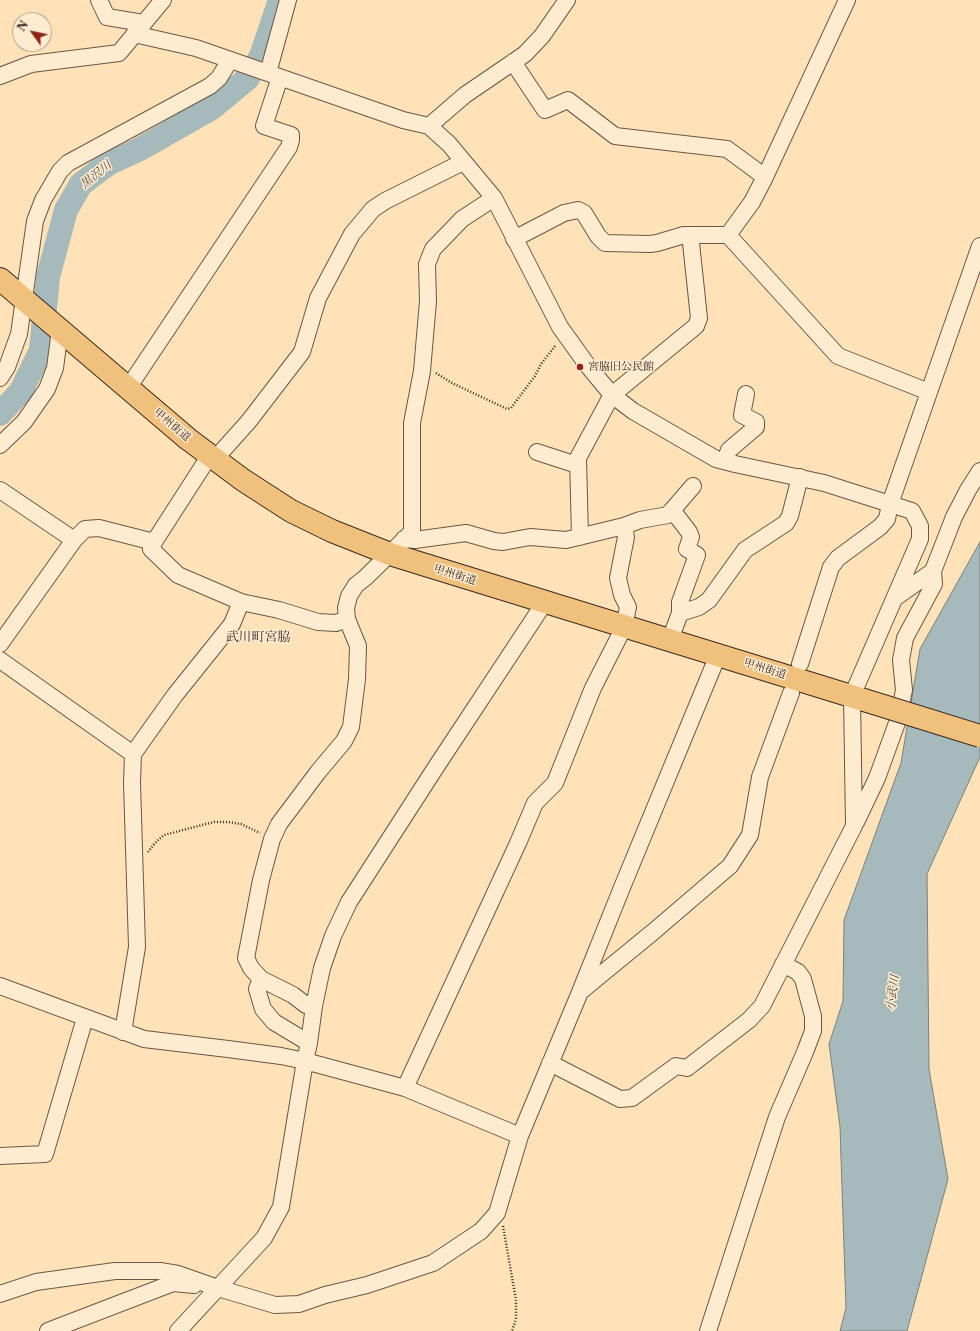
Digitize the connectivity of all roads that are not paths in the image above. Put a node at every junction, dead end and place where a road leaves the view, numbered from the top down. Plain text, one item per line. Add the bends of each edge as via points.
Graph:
1 (99, 0) edge
2 (163, 0) edge
3 (288, 0) edge
4 (567, 0) edge
5 (847, 0) edge
6 (139, 29) junction
7 (232, 61) junction
8 (512, 62) junction
9 (269, 73) junction
10 (0, 76) edge
11 (429, 126) junction
12 (463, 162) junction
13 (765, 177) junction
14 (494, 198) junction
15 (694, 235) junction
16 (728, 235) junction
17 (514, 239) junction
18 (980, 246) edge
19 (0, 279) edge
20 (24, 301) junction
21 (60, 330) junction
22 (0, 378) edge
23 (128, 388) junction
24 (929, 392) junction
25 (746, 394) dead end
26 (612, 395) junction
27 (0, 445) edge
28 (537, 452) dead end
29 (212, 457) junction
30 (725, 461) junction
31 (578, 464) junction
32 (980, 471) edge
33 (800, 476) junction
34 (693, 486) dead end
35 (0, 490) edge
36 (890, 504) junction
37 (671, 511) junction
38 (624, 526) junction
39 (580, 537) junction
40 (74, 540) junction
41 (154, 542) junction
42 (397, 546) junction
43 (933, 571) junction
44 (895, 598) junction
45 (242, 602) junction
46 (545, 602) junction
47 (680, 613) junction
48 (347, 619) junction
49 (624, 627) junction
50 (670, 640) junction
51 (0, 644) edge
52 (718, 655) junction
53 (0, 660) edge
54 (800, 664) dead end
55 (791, 693) dead end
56 (858, 698) junction
57 (980, 736) edge
58 (133, 754) junction
59 (854, 826) junction
60 (783, 964) junction
61 (262, 978) junction
62 (0, 986) edge
63 (580, 992) junction
64 (314, 1006) junction
65 (84, 1018) junction
66 (123, 1032) junction
67 (309, 1043) junction
68 (305, 1061) junction
69 (550, 1064) junction
70 (405, 1088) junction
71 (520, 1136) junction
72 (0, 1156) edge
73 (218, 1288) junction
74 (0, 1294) edge
75 (48, 1331) edge
76 (178, 1331) edge
77 (708, 1331) edge

1 - 6 street via 108,17
2 - 6 street
3 - 9 street
4 - 8 street via 533,46
5 - 13 street
6 - 7 street
6 - 10 street via 119,53 31,64
7 - 9 street
7 - 20 street via 210,86 73,160 60,171 43,200 35,221
8 - 11 street via 465,95
8 - 13 street via 545,110 568,100 615,136 727,149
9 - 11 street via 403,120
9 - 23 street via 264,126 291,135 289,147
11 - 12 street via 449,144
12 - 14 street
12 - 29 street via 373,209 356,228 318,298 302,352 249,420
13 - 16 street via 752,202
14 - 17 street
14 - 42 street via 462,219 433,249 427,264 428,301 422,368 412,423 412,532
15 - 16 street
15 - 17 street via 684,235 650,244 605,243 584,213 578,210 564,213
15 - 26 street via 691,243 698,318 696,326
16 - 24 street via 838,356
17 - 26 street via 568,338
18 - 24 street
19 - 20 highway, 甲州街道
20 - 21 highway, 甲州街道
20 - 22 street via 19,334 7,367
21 - 23 highway, 甲州街道
21 - 27 street via 55,368 47,389 24,422
23 - 29 highway, 甲州街道
24 - 36 street
25 - 30 street via 742,415 756,422 756,427 729,450
26 - 30 street via 633,411 680,439 716,459
26 - 31 street via 581,452
28 - 31 street
29 - 41 street
29 - 42 highway, 甲州街道 via 291,511 332,531
30 - 33 street
31 - 39 street
32 - 43 street via 954,517
33 - 36 street
33 - 47 street via 786,523 745,550 709,600 699,607
34 - 37 street
35 - 40 street
36 - 44 street via 912,511 920,526 920,539
36 - 54 street via 886,519 880,527 838,558 831,567
37 - 38 street via 668,515
37 - 47 street via 689,532 691,537 687,549 697,554 680,602
38 - 39 street
38 - 49 street via 626,537 618,578 628,607
39 - 42 street via 566,540 530,537 503,542 466,533 415,540
40 - 41 street via 84,529 99,528
40 - 51 street
41 - 45 street via 151,549 178,575
42 - 46 highway, 甲州街道
42 - 48 street via 356,585 349,596
43 - 44 street
43 - 59 street via 934,584 905,638 902,660 904,690 898,720 877,778
44 - 56 street
45 - 48 street via 318,622 336,623
45 - 58 street via 232,624
46 - 49 highway, 甲州街道
46 - 64 street via 349,902 322,968
47 - 50 street
48 - 61 street via 358,646 351,727 344,742 279,824 272,839 246,958 251,968
49 - 50 highway, 甲州街道
49 - 70 street via 593,688 556,783 535,803
50 - 52 highway, 甲州街道
52 - 56 highway, 甲州街道
52 - 63 street
53 - 58 street
55 - 63 street via 760,777 750,836 730,866
56 - 57 highway, 甲州街道, bridge
56 - 59 street
58 - 66 street via 137,947
59 - 60 street
60 - 69 street via 762,1006 749,1020 687,1068 676,1066 632,1098 620,1099
60 - 77 street via 798,972 803,979 812,1010 813,1031 777,1117
61 - 64 street via 293,995 306,1006
61 - 67 street via 257,989 263,1009 274,1022
62 - 65 street
63 - 69 street
64 - 67 street
65 - 66 street
65 - 72 street via 45,1154
66 - 68 street via 144,1039
67 - 68 street
68 - 70 street
68 - 73 street via 281,1207 264,1238
69 - 71 street
70 - 71 street
71 - 73 street via 497,1213 481,1231 433,1263 299,1304 275,1305
73 - 74 street via 160,1270 115,1271 36,1282
73 - 75 street via 173,1283
73 - 76 street

